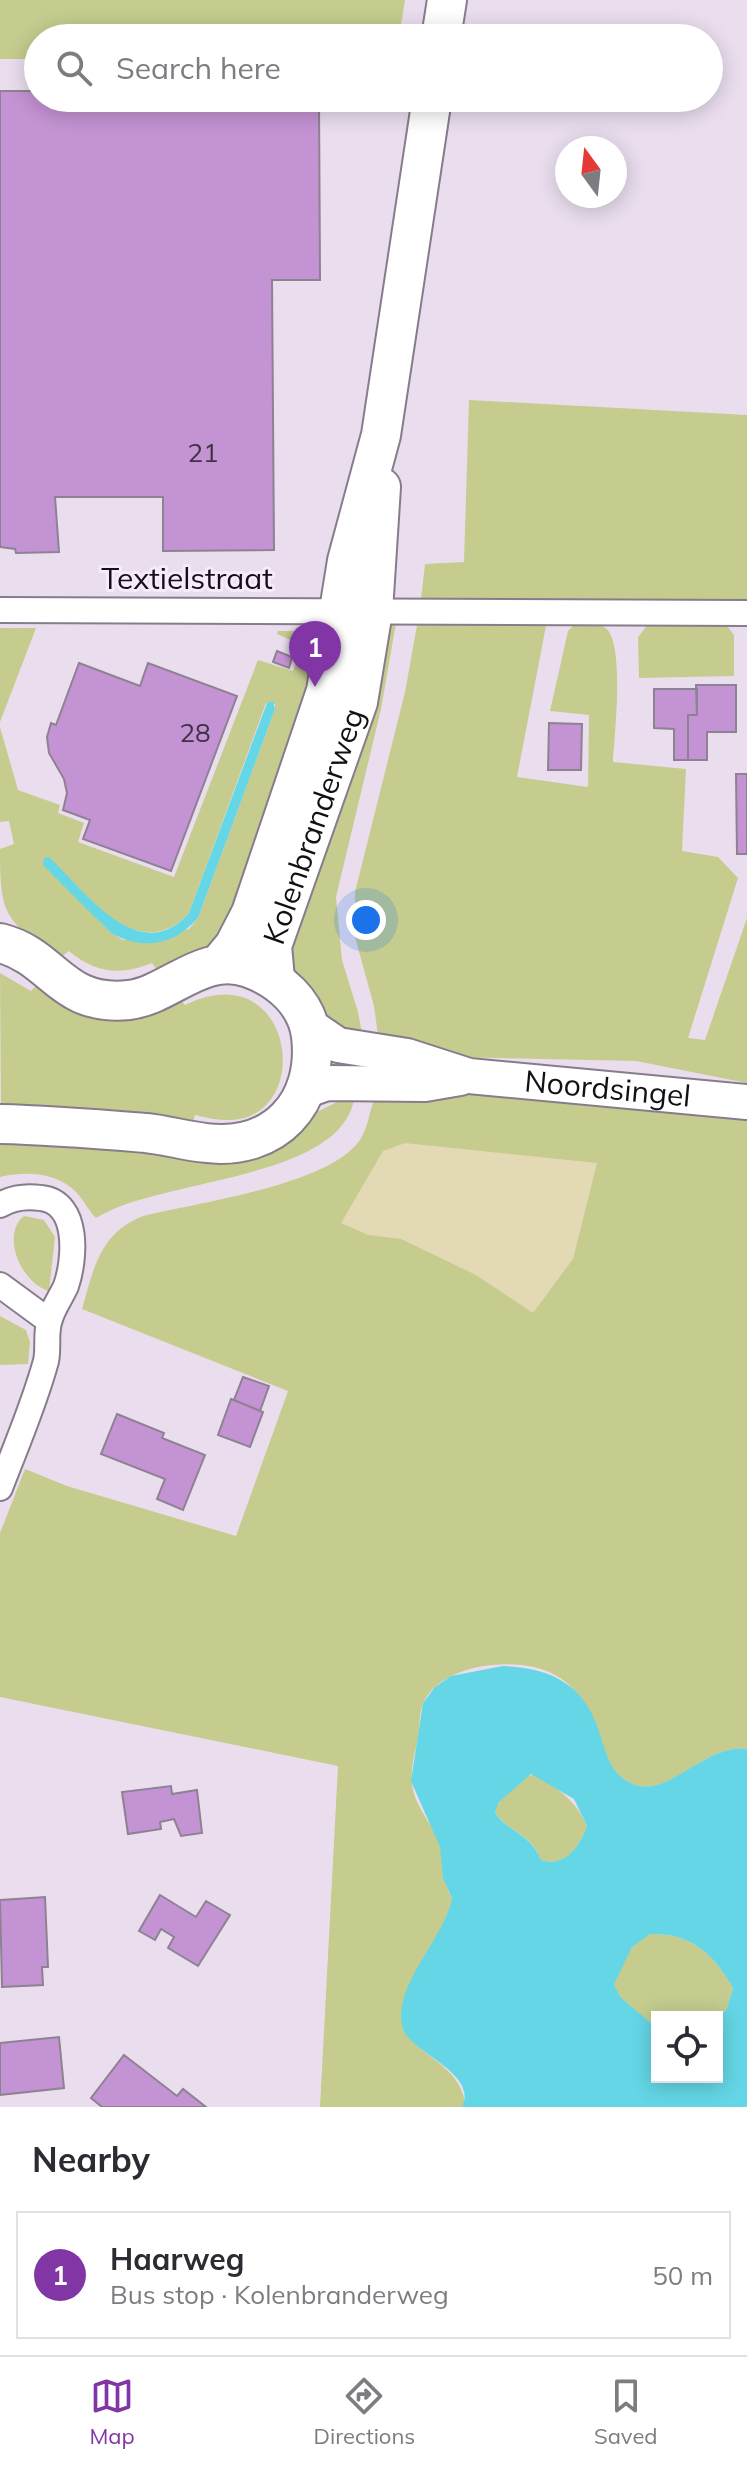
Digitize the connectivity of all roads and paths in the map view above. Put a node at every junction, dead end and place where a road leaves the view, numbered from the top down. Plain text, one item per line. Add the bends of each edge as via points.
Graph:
1 (447, 0) edge
2 (443, 24) edge
3 (430, 112) edge
4 (0, 610) edge
5 (356, 611) junction
6 (747, 613) edge
7 (1, 941) edge
8 (219, 964) junction
9 (275, 979) junction
10 (310, 1026) junction
11 (469, 1076) junction
12 (307, 1090) junction
13 (747, 1102) edge
14 (0, 1124) edge
15 (0, 1205) edge
16 (0, 1285) edge
17 (49, 1321) junction
18 (0, 1488) edge

1 - 2 main road
3 - 5 main road, Kolenbranderweg via 381,435 381,515
4 - 5 street, Textielstraat
5 - 6 street, Textielstraat
5 - 8 main road, Kolenbranderweg via 251,913
5 - 9 main road, Kolenbranderweg via 358,702 272,946
7 - 8 main road via 27,954 77,995 94,999 133,1000
8 - 9 main road via 246,966
9 - 10 main road via 293,996
10 - 11 main road, Noordsingel via 338,1045 407,1056
10 - 12 main road via 312,1071
11 - 12 main road, Noordsingel via 425,1084 327,1083
11 - 13 main road, Noordsingel
12 - 14 main road via 283,1122 239,1142 208,1144 161,1134
15 - 17 street via 27,1196 50,1199 69,1221 71,1269
16 - 17 street
17 - 18 street via 39,1387

